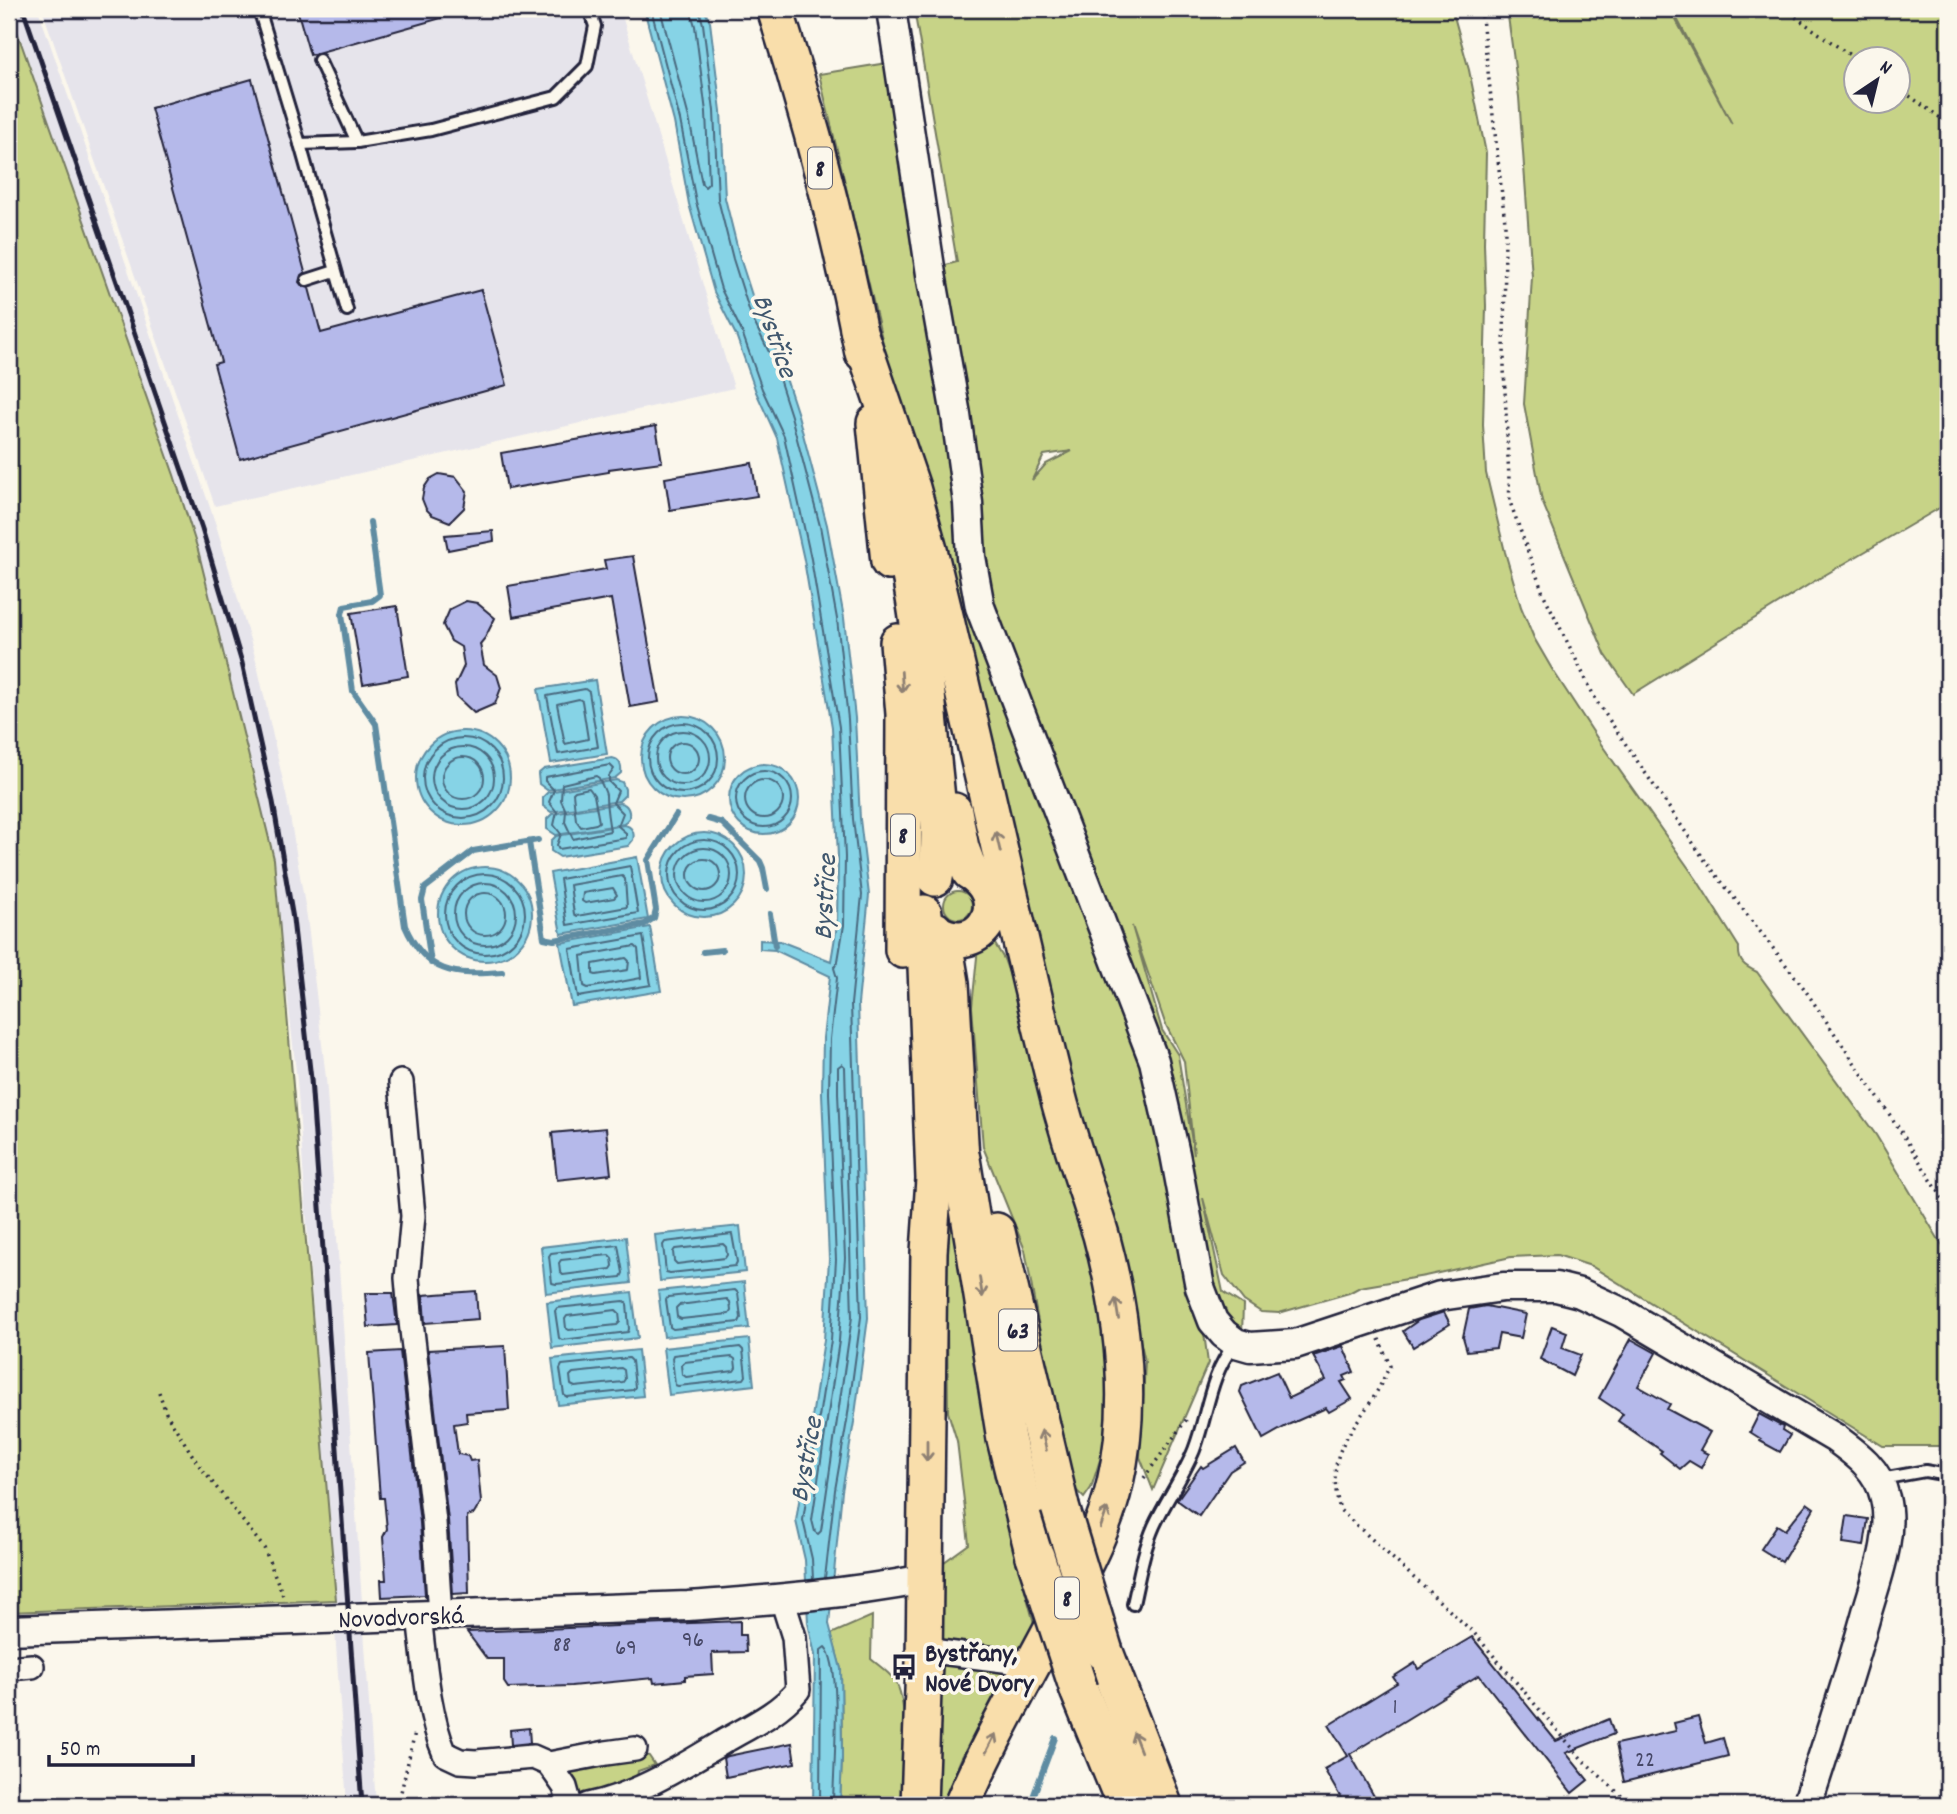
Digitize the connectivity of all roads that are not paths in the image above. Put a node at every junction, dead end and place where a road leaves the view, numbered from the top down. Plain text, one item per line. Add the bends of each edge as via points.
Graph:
1 (259, 9) edge
2 (589, 9) edge
3 (775, 9) edge
4 (891, 9) edge
5 (319, 60) dead end
6 (357, 142) junction
7 (300, 144) junction
8 (335, 271) junction
9 (307, 280) dead end
10 (347, 310) dead end
11 (882, 423) junction
12 (970, 872) junction
13 (935, 878) junction
14 (930, 922) junction
15 (982, 927) junction
16 (401, 1082) dead end
17 (1059, 1100) junction
18 (968, 1156) junction
19 (929, 1252) junction
20 (1236, 1343) junction
21 (1948, 1475) edge
22 (1878, 1480) junction
23 (925, 1579) junction
24 (788, 1598) junction
25 (1133, 1605) dead end
26 (429, 1616) junction
27 (9, 1630) edge
28 (924, 1650) junction
29 (1034, 1664) junction
30 (32, 1666) dead end
31 (9, 1668) edge
32 (635, 1749) dead end
33 (549, 1764) junction
34 (570, 1805) edge
35 (588, 1805) edge
36 (919, 1805) edge
37 (962, 1805) edge
38 (1126, 1805) edge
39 (1163, 1805) edge
40 (1807, 1805) edge

1 - 7 lane
2 - 6 lane via 595,26 587,66 556,97 431,130
3 - 11 main road, 8 via 827,195
4 - 20 street via 956,415 980,607 1154,1061 1206,1307 1213,1321
5 - 6 lane
6 - 7 lane
7 - 8 lane
8 - 9 lane
8 - 10 lane
11 - 12 main road via 927,608 957,835
11 - 13 main road via 922,653 940,839
17 -> 11 main road, 8 via 929,550 912,488
11 -> 19 main road, 8 via 904,728 903,956
12 - 13 main road via 949,870
12 - 15 main road via 990,894 992,908
13 - 14 main road via 923,897
14 - 15 main road via 952,939 962,939
14 - 18 main road, 63 via 947,959 951,983
14 - 19 main road via 934,1179
15 - 17 main road via 1006,944
15 - 18 main road, 63 via 968,970
16 - 26 street via 413,1216 409,1301 433,1509
29 -> 17 main road, 8 via 1104,1519 1115,1487 1125,1423 1125,1377 1112,1284
18 -> 38 highway, 63, bridge via 1006,1439 1051,1610
39 -> 18 highway, 63, bridge via 1104,1651 1060,1507
19 -> 23 main road, 8
20 - 22 street via 1250,1347 1295,1344 1440,1296 1503,1287 1556,1287 1621,1312 1835,1438 1858,1454
20 - 25 lane via 1217,1371 1184,1475 1154,1526
21 - 22 lane via 1925,1471
22 - 40 street via 1885,1497 1886,1539 1856,1653
23 - 24 street, Novodvorská
23 - 28 main road, 8
24 - 26 street, Novodvorská
24 - 35 street via 798,1690 792,1697 772,1714 671,1772
26 - 27 street, Novodvorská
26 - 33 street via 432,1702 446,1754 460,1761 533,1757
28 - 29 street
28 - 36 main road, 8
37 -> 29 main road, 8
30 - 31 street
32 - 33 street
33 - 34 street via 565,1787

